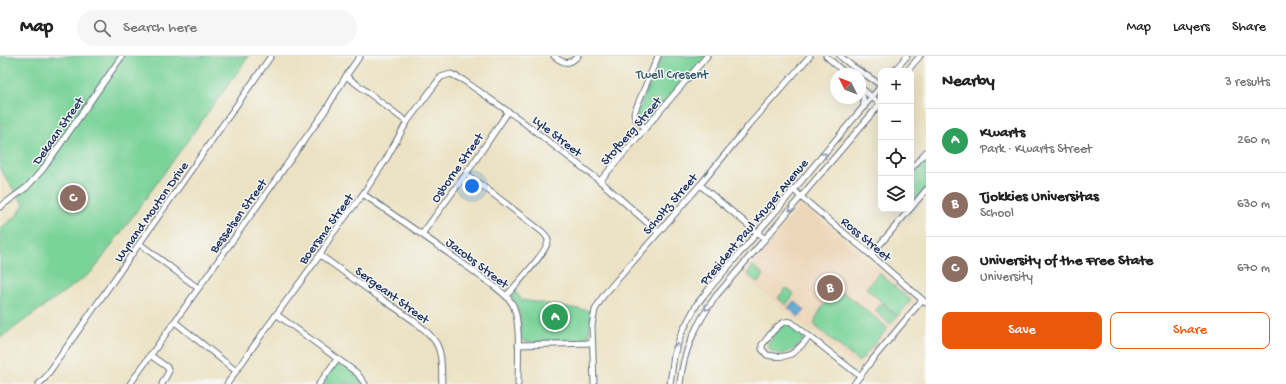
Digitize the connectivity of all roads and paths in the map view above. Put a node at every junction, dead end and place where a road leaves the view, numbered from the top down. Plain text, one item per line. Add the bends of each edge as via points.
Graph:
1 (122, 56) edge
2 (271, 56) edge
3 (360, 56) edge
4 (554, 56) edge
5 (578, 56) edge
6 (658, 56) edge
7 (708, 56) edge
8 (810, 56) edge
9 (826, 56) edge
10 (840, 56) edge
11 (907, 56) edge
12 (920, 56) edge
13 (839, 68) edge
14 (897, 68) edge
15 (910, 68) edge
16 (346, 76) junction
17 (437, 82) joint
18 (878, 84) edge
19 (878, 90) edge
20 (866, 94) edge
21 (872, 98) junction
22 (878, 102) edge
23 (864, 104) edge
24 (879, 104) edge
25 (864, 107) junction
26 (508, 112) junction
27 (407, 122) junction
28 (645, 128) junction
29 (926, 152) edge
30 (914, 166) edge
31 (466, 174) junction
32 (600, 181) junction
33 (700, 185) junction
34 (794, 190) junction
35 (926, 190) edge
36 (363, 194) junction
37 (801, 197) junction
38 (914, 203) edge
39 (0, 207) edge
40 (906, 212) edge
41 (658, 232) junction
42 (757, 232) junction
43 (422, 234) junction
44 (765, 239) junction
45 (140, 244) junction
46 (320, 255) junction
47 (871, 255) junction
48 (198, 288) junction
49 (506, 296) junction
50 (924, 302) edge
51 (276, 314) junction
52 (175, 322) junction
53 (685, 326) junction
54 (695, 330) junction
55 (809, 337) junction
56 (592, 343) junction
57 (518, 345) junction
58 (150, 355) junction
59 (337, 359) junction
60 (236, 371) junction
61 (860, 376) junction
62 (41, 384) edge
63 (130, 384) edge
64 (162, 384) edge
65 (227, 384) edge
66 (319, 384) edge
67 (365, 384) edge
68 (442, 384) edge
69 (518, 384) edge
70 (594, 384) edge
71 (670, 384) edge
72 (680, 384) edge
73 (854, 384) edge

1 - 39 street, Dekaan Street via 40,173 27,187
2 - 45 street, Wynand Mouton Drive
3 - 16 street, Besselsen Street
4 - 5 street via 567,63
6 - 28 street via 634,113
7 - 28 street, Stofberg Street
8 - 33 street, Scholtz Street
9 - 13 street
10 - 18 street
11 - 14 street
12 - 15 street
16 - 27 street
16 - 48 street, Besselsen Street via 325,111
17 - 26 street, Lyle Street via 446,75 456,76
17 - 27 street, Boersma Street
19 - 21 street, President Paul Kruger Avenue
20 - 21 street
21 - 22 street
21 - 25 street, President Paul Kruger Avenue
23 - 25 street
24 - 37 street, President Paul Kruger Avenue
34 -> 25 street, President Paul Kruger Avenue
26 - 31 street, Osborne Street
26 - 32 street, Lyle Street
27 - 36 street, Boersma Street via 385,162
28 - 32 street, Stofberg Street
29 - 30 street
31 - 43 street, Osborne Street
31 - 49 street via 540,230 548,241 546,247
32 - 41 street, Lyle Street
33 - 41 street, Scholtz Street
33 - 42 street
34 - 37 street, Ross Street
34 - 42 street, President Paul Kruger Avenue
35 - 38 street
36 - 43 street, Jacobs Street
36 - 46 street, Boersma Street
37 -> 44 street, President Paul Kruger Avenue
37 - 47 street, Ross Street
40 - 47 street
41 - 56 street, Scholtz Street via 597,305 593,316
42 - 44 street
42 - 53 street, President Paul Kruger Avenue via 697,304
43 - 49 street, Jacobs Street
44 -> 54 street, President Paul Kruger Avenue via 716,296
45 - 48 street
45 - 62 street, Wynand Mouton Drive
46 - 51 street, Boersma Street
46 - 68 street, Sergeant Street via 429,334 439,348
47 - 50 street, Ross Street
48 - 52 street, Besselsen Street
49 - 57 street, Jacobs Street via 516,313
50 - 61 street
51 - 59 street
51 - 60 street, Boersma Street
52 - 58 street, Besselsen Street
52 - 60 street
53 - 54 street
71 -> 53 street, President Paul Kruger Avenue via 674,355
54 - 72 street, President Paul Kruger Avenue via 682,365
55 - 55 street via 791,322 785,321 779,325 762,349 767,355 789,356 799,350
55 - 61 street
56 - 57 street
56 - 70 street, Scholtz Street
57 - 69 street, Jacobs Street
58 - 63 street, Besselsen Street
58 - 64 street via 169,371
59 - 66 street
59 - 67 street via 357,373
60 - 65 street, Boersma Street
61 - 73 street

